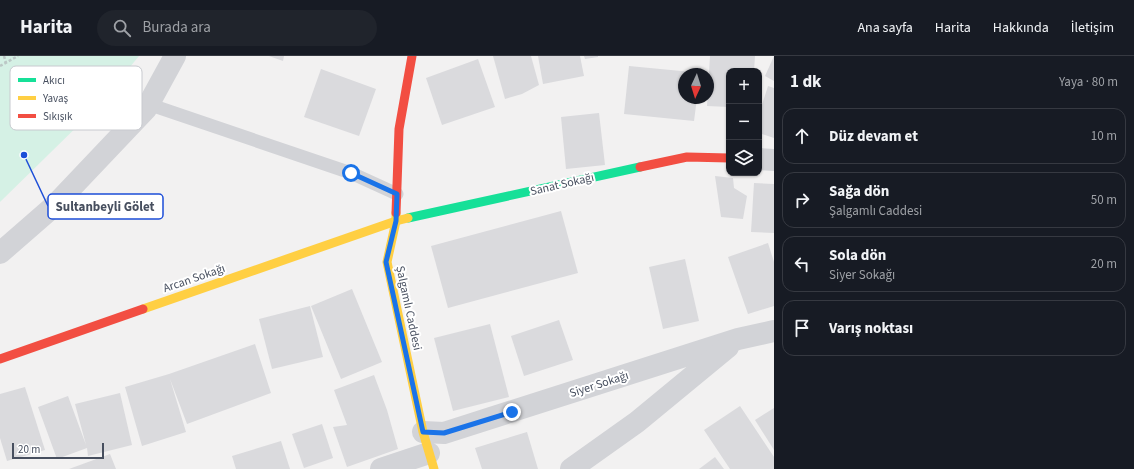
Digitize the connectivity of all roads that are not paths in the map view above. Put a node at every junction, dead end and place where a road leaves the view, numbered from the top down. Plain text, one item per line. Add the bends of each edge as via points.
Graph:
1 (175, 56) edge
2 (412, 56) edge
3 (148, 104) junction
4 (142, 113) edge
5 (126, 130) edge
6 (726, 158) edge
7 (762, 159) edge
8 (774, 160) edge
9 (397, 194) junction
10 (396, 221) junction
11 (0, 253) edge
12 (774, 330) edge
13 (738, 339) junction
14 (0, 359) edge
15 (423, 432) junction
16 (431, 461) edge
17 (381, 469) edge
18 (571, 469) edge

1 - 3 street
2 - 9 street, Şalgamlı Caddesi via 398,129
3 - 4 street
3 - 9 lane via 351,173
5 - 11 street via 54,206
6 - 10 street, Sanat Sokağı via 687,156
7 - 8 street
9 - 10 street, Şalgamlı Caddesi
10 - 14 street, Arcan Sokağı
10 - 15 street, Şalgamlı Caddesi via 386,262
12 - 13 street, Siyer Sokağı
13 - 15 street, Siyer Sokağı via 444,433
13 - 18 street via 637,422
15 - 16 street, Şalgamlı Caddesi
16 - 17 street

